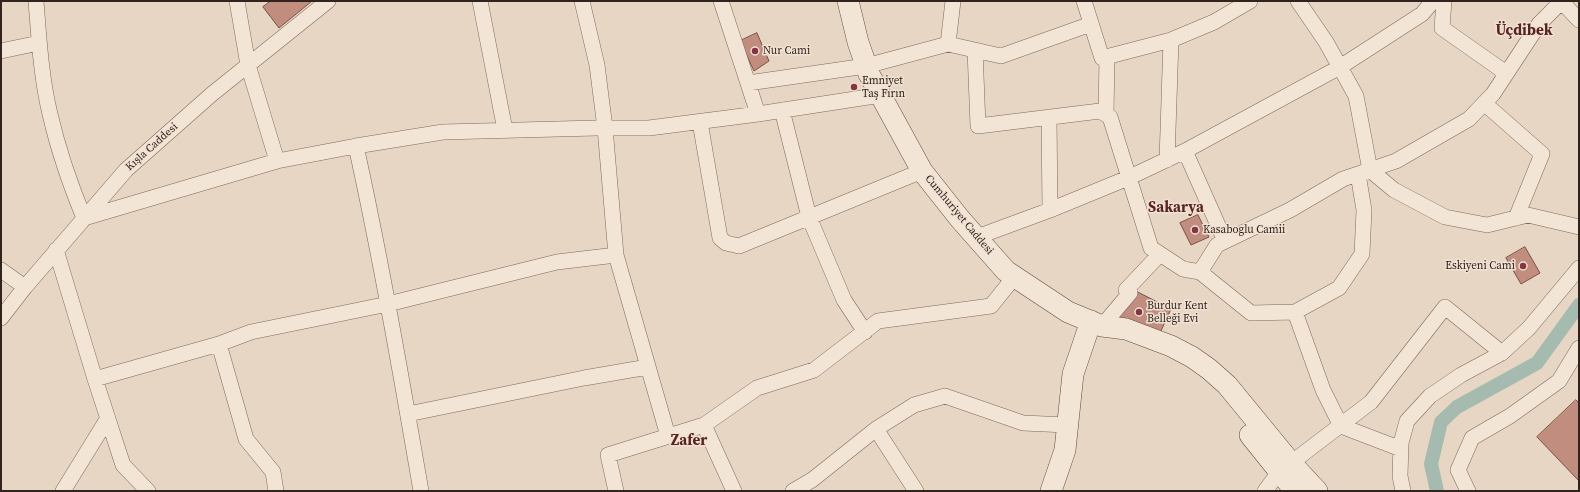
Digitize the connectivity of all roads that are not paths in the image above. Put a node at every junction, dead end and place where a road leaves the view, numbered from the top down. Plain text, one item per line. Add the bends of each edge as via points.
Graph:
1 (36, 1) edge
2 (237, 1) edge
3 (328, 1) edge
4 (480, 1) edge
5 (582, 1) edge
6 (721, 1) edge
7 (848, 1) edge
8 (954, 1) edge
9 (1084, 1) edge
10 (1250, 1) edge
11 (1298, 1) edge
12 (1433, 1) edge
13 (1444, 1) edge
14 (1561, 1) edge
15 (1579, 20) edge
16 (1091, 24) junction
17 (1171, 40) junction
18 (39, 43) junction
19 (948, 44) junction
20 (975, 50) junction
21 (1, 51) edge
22 (1107, 57) junction
23 (248, 65) junction
24 (866, 66) junction
25 (1340, 67) junction
26 (1506, 73) junction
27 (748, 83) junction
28 (881, 95) junction
29 (1484, 103) junction
30 (782, 110) junction
31 (758, 114) junction
32 (1106, 114) junction
33 (1049, 118) junction
34 (700, 122) junction
35 (605, 128) junction
36 (505, 130) junction
37 (356, 146) junction
38 (1185, 150) junction
39 (1167, 160) junction
40 (277, 161) junction
41 (922, 171) junction
42 (1364, 172) junction
43 (1128, 178) junction
44 (1050, 210) junction
45 (809, 217) junction
46 (84, 218) junction
47 (1516, 218) junction
48 (1579, 227) edge
49 (976, 237) junction
50 (1225, 241) junction
51 (56, 250) junction
52 (1160, 254) junction
53 (616, 255) junction
54 (1579, 268) edge
55 (1, 270) edge
56 (1200, 272) junction
57 (1015, 276) junction
58 (25, 287) junction
59 (388, 304) junction
60 (1295, 312) junction
61 (1, 318) edge
62 (1096, 324) junction
63 (865, 332) junction
64 (220, 344) junction
65 (1579, 348) edge
66 (1502, 353) junction
67 (648, 367) junction
68 (95, 379) junction
69 (408, 414) junction
70 (108, 418) junction
71 (704, 425) junction
72 (1068, 425) junction
73 (1341, 426) junction
74 (876, 429) junction
75 (668, 436) junction
76 (1401, 449) junction
77 (1285, 468) junction
78 (815, 485) edge
79 (63, 491) edge
80 (148, 491) edge
81 (276, 491) edge
82 (421, 491) edge
83 (616, 491) edge
84 (734, 491) edge
85 (792, 491) edge
86 (916, 491) edge
87 (1051, 491) edge
88 (1265, 491) edge
89 (1295, 491) edge
90 (1317, 491) edge
91 (1403, 491) edge
92 (1468, 491) edge

1 - 18 street
2 - 23 street
3 - 23 street, Kışla Caddesi
4 - 36 street
5 - 35 street via 597,66
6 - 27 street
7 - 24 main road, Cumhuriyet Caddesi
8 - 19 street
9 - 16 street
10 - 17 street via 1214,22
11 - 25 street
12 - 25 street via 1422,14
13 - 26 street via 1442,28
14 - 15 street
14 - 26 street via 1539,24
16 - 20 street via 1001,56
16 - 22 street via 1102,58
17 - 22 street
17 - 39 street
18 - 21 street
18 - 46 street via 49,113 67,175
19 - 20 street
19 - 24 street
20 - 33 street via 978,126
22 - 32 street
23 - 40 street
23 - 46 street, Kışla Caddesi via 126,170
24 - 27 street
24 - 28 main road, Cumhuriyet Caddesi
25 - 38 street
25 - 42 street via 1356,96
26 - 29 street
27 - 31 street
28 - 30 street
28 - 41 main road, Cumhuriyet Caddesi
29 - 42 street via 1469,119 1396,161
29 - 47 street via 1542,154
30 - 31 street
30 - 45 street
31 - 34 street
32 - 33 street via 1100,111
32 - 43 street via 1110,117
33 - 44 street
34 - 35 street via 649,128
34 - 45 street via 720,238 739,246
35 - 36 street
35 - 53 street
36 - 37 street via 443,132
37 - 40 street
37 - 59 street
38 - 39 street
38 - 50 street
39 - 43 street
40 - 46 street
41 - 45 street
41 - 49 main road, Cumhuriyet Caddesi
42 - 47 street via 1445,217 1487,225
42 - 50 street via 1343,179 1290,210
42 - 60 street via 1362,254 1339,288
43 - 44 street
43 - 52 street via 1151,248
44 - 49 street
45 - 63 street via 844,300
46 - 51 street, Kışla Caddesi
47 - 48 street via 1528,215
49 - 57 main road, Cumhuriyet Caddesi via 1006,271
50 - 56 street via 1217,245
51 - 58 street, Kışla Caddesi
51 - 68 street
52 - 56 street via 1183,269
52 - 62 street via 1126,290 1130,293
53 - 59 street via 557,262
53 - 67 street
54 - 66 street via 1529,328
55 - 58 street
56 - 60 street via 1251,312
57 - 62 main road, Cumhuriyet Caddesi via 1068,312
57 - 63 street via 991,306 878,322
58 - 61 street, Kışla Caddesi
59 - 64 street via 251,332
59 - 69 street
60 - 73 street via 1323,390
62 - 72 main road via 1073,374
62 - 77 main road, Cumhuriyet Caddesi via 1126,329 1171,346 1209,369 1227,385
63 - 71 street via 814,370 757,388
64 - 68 street
64 - 81 street via 246,439 273,472
65 - 92 street via 1559,381 1510,416 1472,438 1458,470
66 - 73 street via 1446,307 1371,402
66 - 76 street via 1461,375 1430,396 1407,421
67 - 69 street
67 - 75 street
68 - 70 street
69 - 82 street
70 - 79 street
70 - 80 street via 124,465
71 - 75 street
71 - 84 street
72 - 74 street via 1023,423 945,396 914,405
72 - 87 main road via 1064,450
73 - 76 street
73 - 77 street
74 - 78 street
74 - 86 street
75 - 83 street via 608,455
76 - 91 street via 1400,476
77 - 88 street
77 - 89 main road
77 - 90 main road
78 - 85 street

